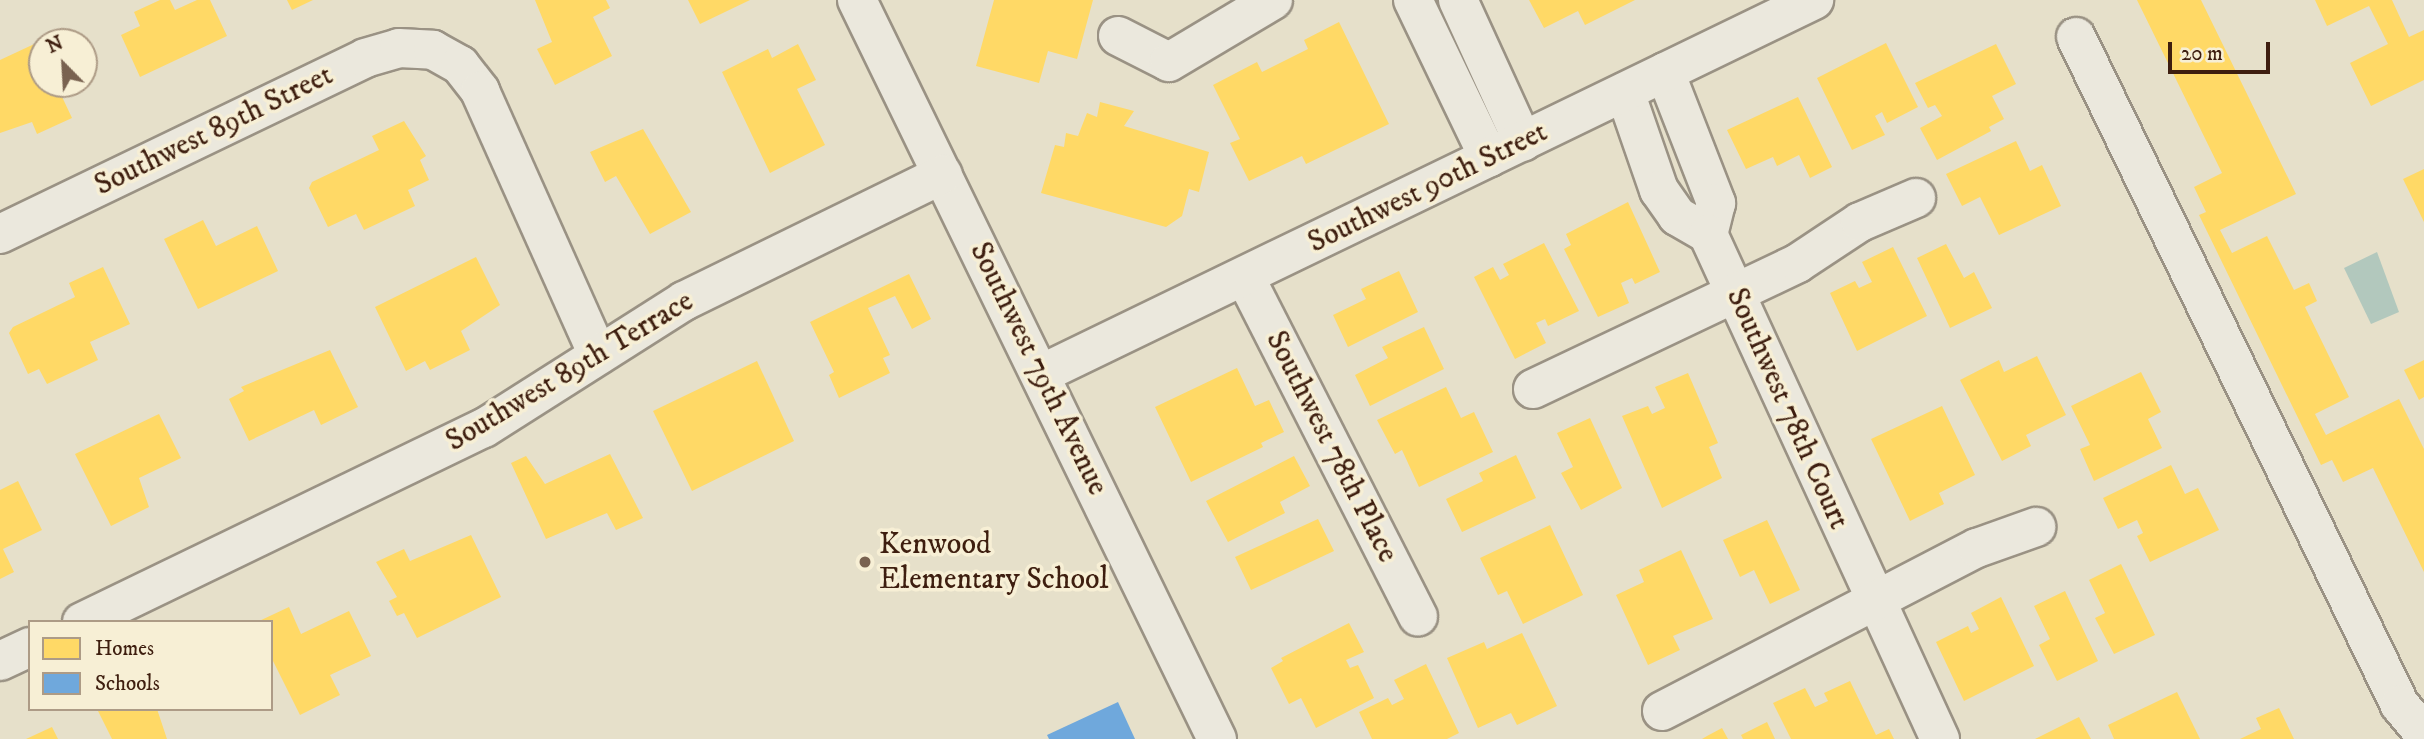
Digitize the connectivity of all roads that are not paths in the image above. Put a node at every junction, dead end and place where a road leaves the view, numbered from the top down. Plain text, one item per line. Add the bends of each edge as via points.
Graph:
1 (858, 0) edge
2 (1273, 0) edge
3 (1413, 0) edge
4 (1458, 0) edge
5 (1814, 0) edge
6 (1118, 36) dead end
7 (2076, 37) dead end
8 (1665, 72) junction
9 (1625, 92) junction
10 (1523, 142) junction
11 (1489, 158) junction
12 (943, 174) junction
13 (1916, 198) dead end
14 (0, 234) edge
15 (1708, 234) junction
16 (1245, 277) junction
17 (1735, 292) junction
18 (597, 355) junction
19 (1041, 374) junction
20 (1532, 389) dead end
21 (2036, 527) dead end
22 (1873, 602) junction
23 (1418, 616) dead end
24 (86, 620) edge
25 (28, 648) edge
26 (0, 661) edge
27 (1662, 711) dead end
28 (2424, 734) edge
29 (1217, 739) edge
30 (1940, 739) edge

1 - 12 street, Southwest 79th Avenue
2 - 6 street via 1169,62
3 - 11 street
4 - 10 street
5 - 8 street, Southwest 90th Street
7 - 28 street via 2400,705
8 - 9 street, Southwest 90th Street
8 - 15 street via 1716,203
9 - 10 street, Southwest 90th Street
9 - 15 street via 1660,190 1678,216
10 - 11 street, Southwest 90th Street
11 - 16 street, Southwest 90th Street
12 - 18 street, Southwest 89th Terrace via 684,301
12 - 19 street, Southwest 79th Avenue
13 - 17 street via 1860,222 1798,263
14 - 18 street, Southwest 89th Street via 365,58 399,48 433,50 460,65 480,91
15 - 17 street, Southwest 78th Court
16 - 19 street, Southwest 90th Street
16 - 23 street, Southwest 78th Place
17 - 20 street
17 - 22 street, Southwest 78th Court
18 - 24 street, Southwest 89th Terrace via 484,428
19 - 29 street, Southwest 79th Avenue
21 - 22 street via 1977,548
22 - 27 street
22 - 30 street, Southwest 78th Court
25 - 26 street

